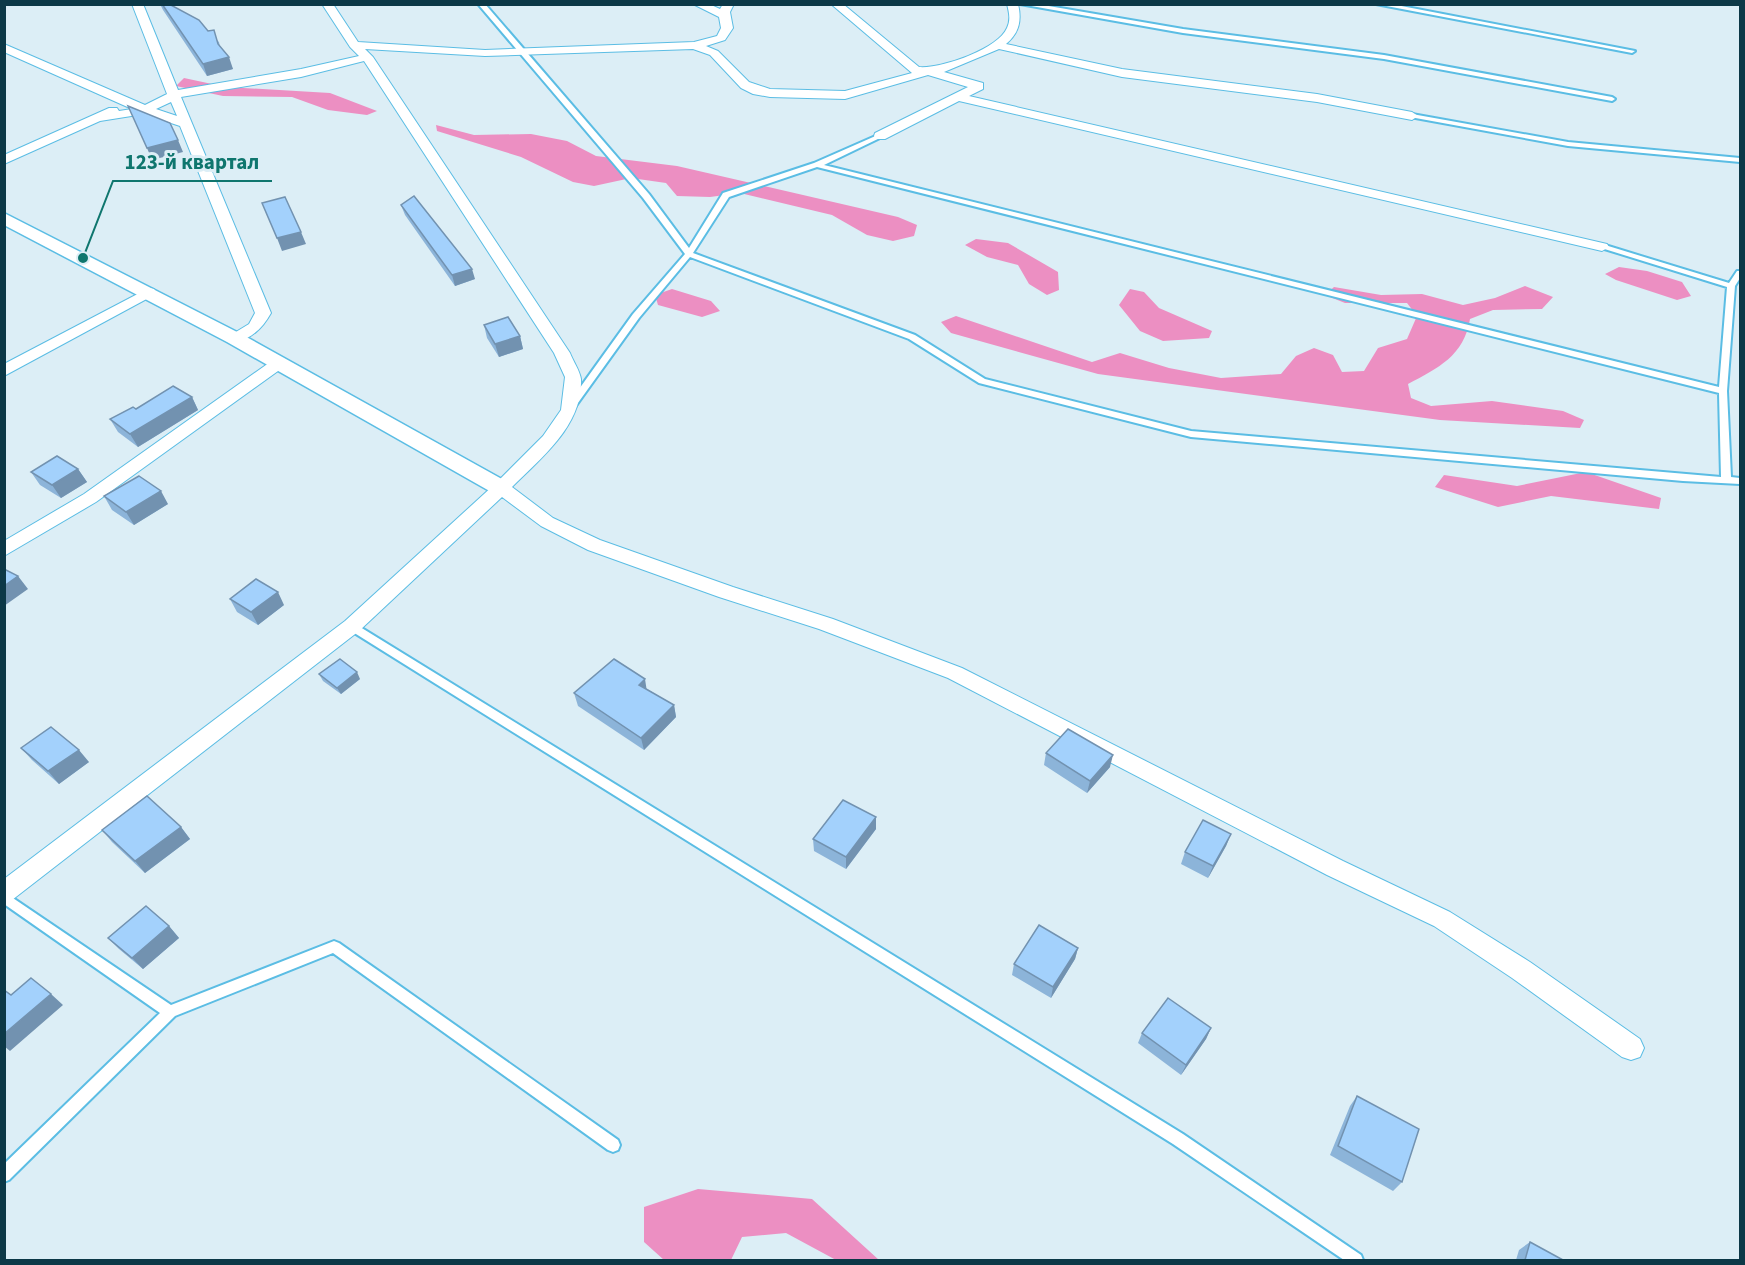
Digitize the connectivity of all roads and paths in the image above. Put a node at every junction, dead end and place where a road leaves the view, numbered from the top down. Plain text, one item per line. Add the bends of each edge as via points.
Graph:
1 (137, 4) edge
2 (327, 4) edge
3 (481, 4) edge
4 (698, 4) edge
5 (837, 4) edge
6 (1012, 4) edge
7 (1023, 4) edge
8 (1379, 4) edge
9 (727, 10) edge
10 (354, 45) junction
11 (694, 45) junction
12 (996, 45) junction
13 (4, 47) edge
14 (1632, 51) dead end
15 (522, 52) junction
16 (367, 57) junction
17 (928, 73) junction
18 (176, 94) junction
19 (114, 96) junction
20 (959, 97) junction
21 (1612, 99) dead end
22 (145, 110) junction
23 (1412, 116) joint
24 (102, 118) junction
25 (187, 124) junction
26 (880, 136) joint
27 (4, 160) edge
28 (1740, 160) edge
29 (817, 165) junction
30 (4, 218) edge
31 (1602, 247) joint
32 (689, 254) junction
33 (1740, 273) edge
34 (1731, 286) junction
35 (149, 292) junction
36 (234, 338) junction
37 (279, 363) junction
38 (4, 371) edge
39 (1723, 391) junction
40 (569, 410) junction
41 (1726, 480) junction
42 (1740, 481) edge
43 (501, 488) junction
44 (4, 550) edge
45 (352, 626) junction
46 (4, 895) edge
47 (170, 1012) junction
48 (1630, 1048) dead end
49 (613, 1145) dead end
50 (4, 1175) edge
51 (1356, 1260) edge

1 - 18 street
2 - 10 street
3 - 15 lane
4 - 9 street
5 - 17 street via 916,70
6 - 12 street via 1016,19 1008,38
7 - 21 lane via 1184,31 1384,57
8 - 14 lane
9 - 11 street via 727,28 722,38
10 - 15 street
10 - 16 street
11 - 15 street
11 - 17 street via 714,53 745,86 770,93 845,95
12 - 17 street
12 - 23 street via 1122,73 1317,98
13 - 19 street
15 - 32 lane via 646,196
16 - 18 street via 301,73
16 - 40 street via 562,353 573,377
17 - 20 street via 979,86
18 - 22 street
18 - 25 street
19 - 22 street
19 - 24 street via 116,110
20 - 26 street
20 - 31 street
22 - 24 street
22 - 25 street
23 - 28 lane via 1568,144
24 - 27 street
25 - 36 street via 263,312 255,327
26 - 29 lane
29 - 32 lane via 726,195
29 - 39 lane
30 - 35 street
31 - 34 lane
32 - 40 lane via 636,316
32 - 41 lane via 912,337 982,381 1191,434
33 - 34 lane
34 - 39 lane
35 - 36 street
35 - 38 street
36 - 37 street
37 - 43 street
37 - 44 street via 90,498
39 - 41 lane
40 - 43 street via 549,440
41 - 42 lane
43 - 45 street
43 - 48 street via 547,522 594,545 826,624 955,673 1442,919
45 - 46 street
45 - 51 lane via 1178,1139
46 - 47 lane
47 - 49 lane via 334,947
47 - 50 lane

